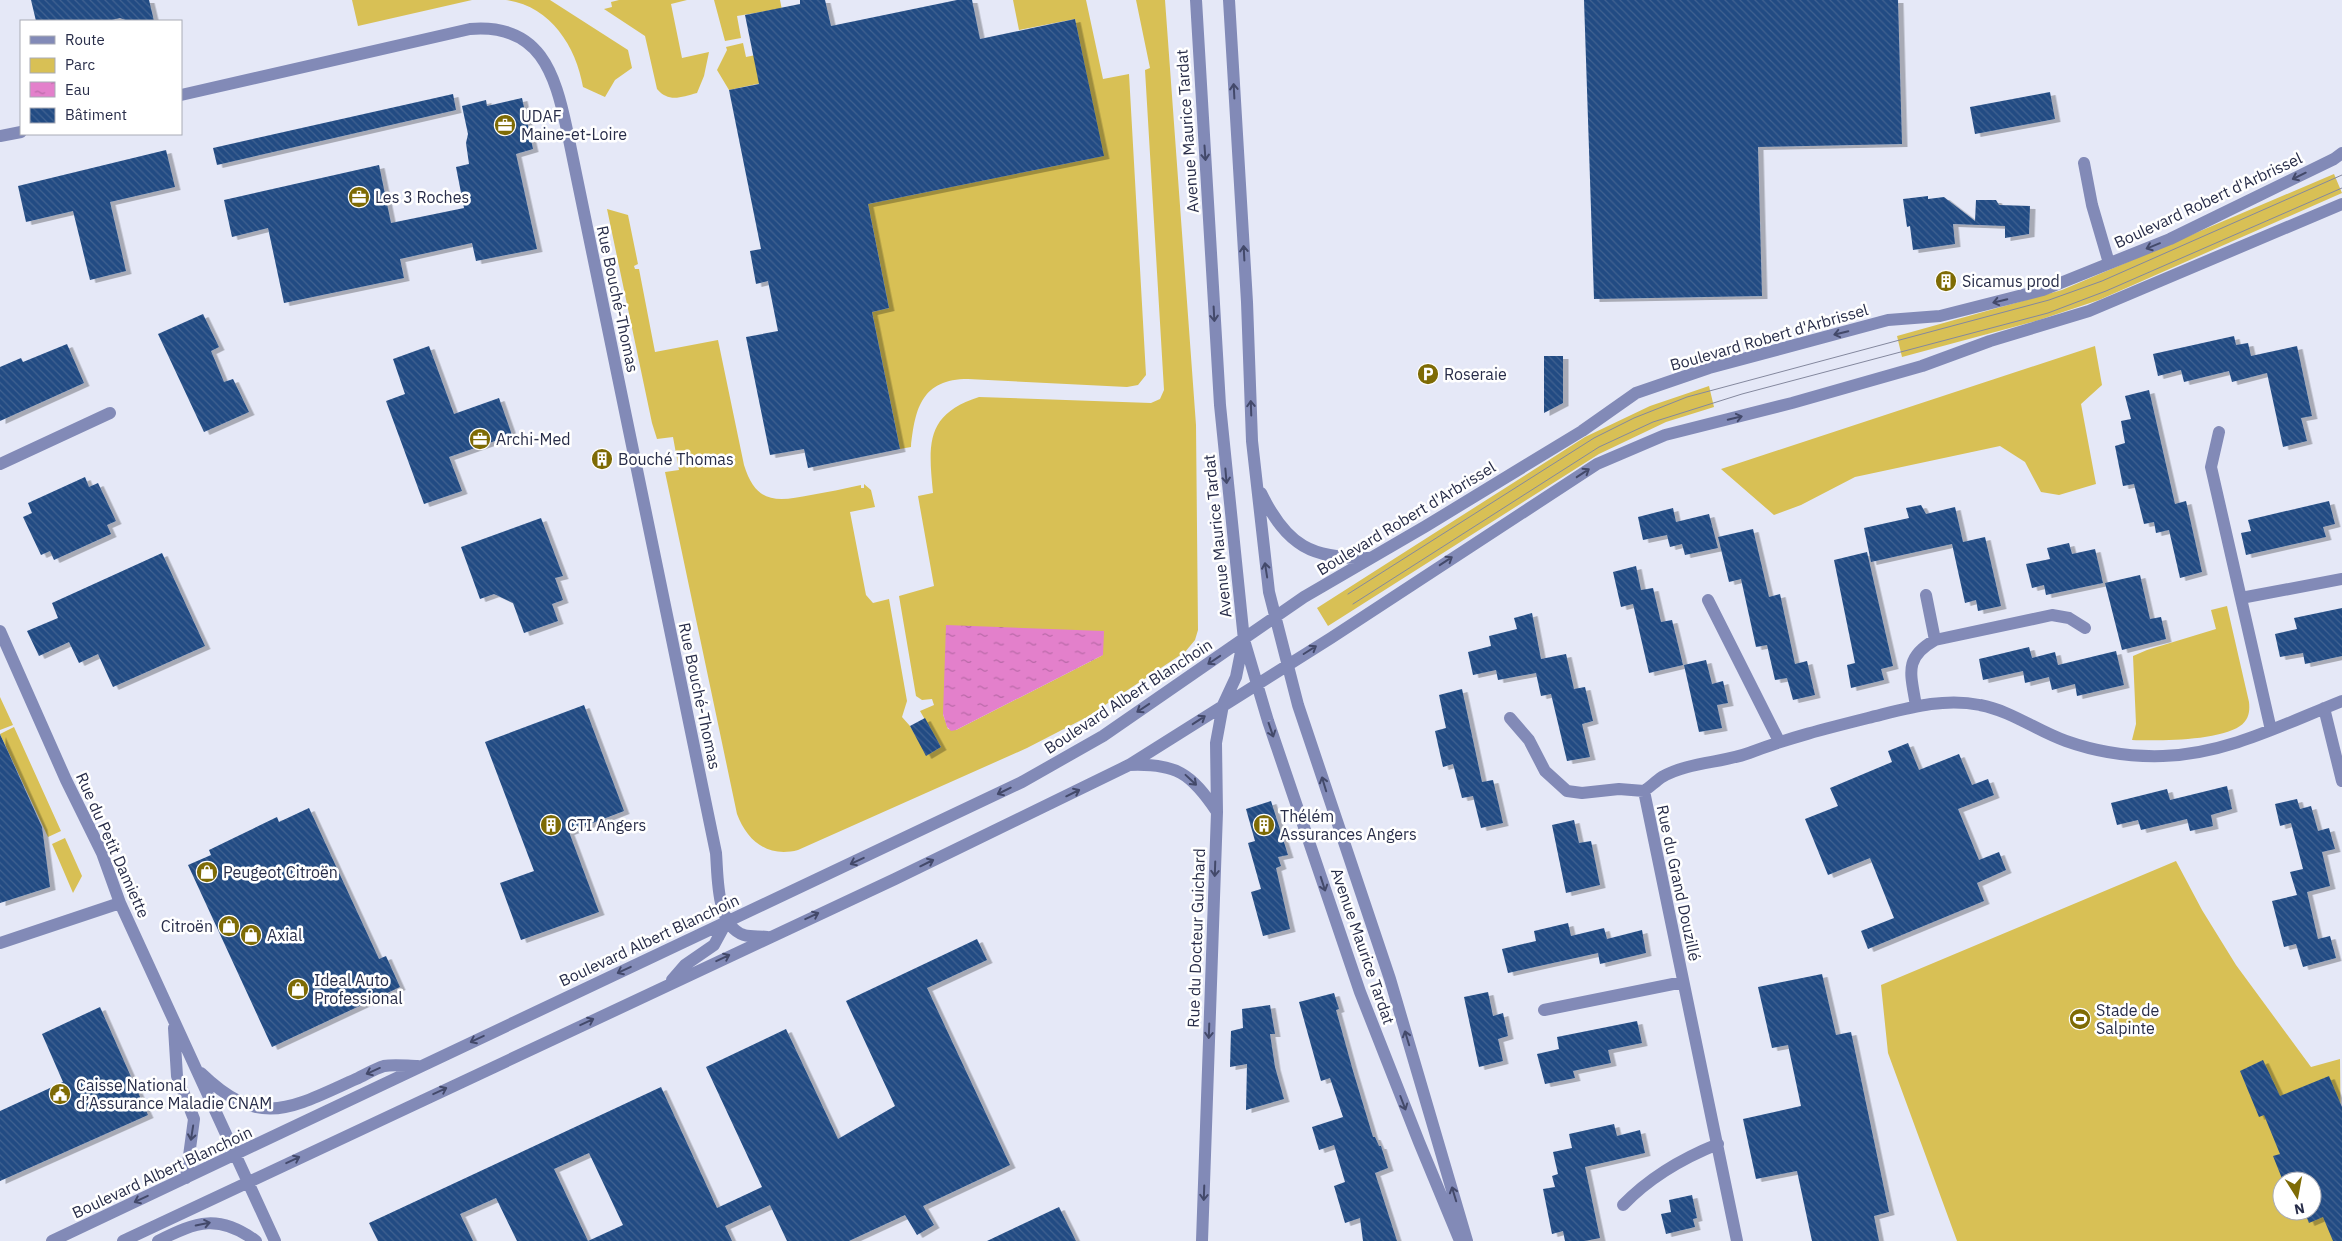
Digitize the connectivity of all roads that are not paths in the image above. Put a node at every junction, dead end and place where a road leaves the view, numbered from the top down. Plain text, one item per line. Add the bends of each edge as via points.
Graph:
1 (1196, 0) edge
2 (1229, 0) edge
3 (182, 95) edge
4 (20, 132) edge
5 (0, 136) edge
6 (2342, 152) edge
7 (2084, 163) dead end
8 (2342, 204) edge
9 (2109, 263) junction
10 (110, 413) dead end
11 (2219, 432) dead end
12 (0, 464) edge
13 (1258, 486) junction
14 (1372, 558) junction
15 (2342, 579) edge
16 (1926, 594) dead end
17 (2241, 598) junction
18 (1708, 600) dead end
19 (1276, 618) junction
20 (2085, 628) dead end
21 (0, 631) edge
22 (1244, 640) junction
23 (1935, 640) junction
24 (1287, 665) junction
25 (1256, 684) junction
26 (2342, 700) edge
27 (1223, 705) junction
28 (1916, 706) junction
29 (2324, 708) junction
30 (1510, 718) dead end
31 (2271, 730) junction
32 (1779, 742) junction
33 (1129, 765) junction
34 (2342, 781) edge
35 (1644, 791) junction
36 (1217, 812) junction
37 (120, 903) junction
38 (727, 921) junction
39 (767, 937) junction
40 (0, 943) edge
41 (1683, 982) junction
42 (668, 985) junction
43 (1544, 1010) dead end
44 (173, 1018) junction
45 (421, 1066) junction
46 (195, 1067) junction
47 (1718, 1144) junction
48 (237, 1154) junction
49 (186, 1178) junction
50 (248, 1180) junction
51 (1623, 1205) dead end
52 (1202, 1239) edge
53 (52, 1241) edge
54 (123, 1241) edge
55 (158, 1241) edge
56 (256, 1241) edge
57 (276, 1241) edge
58 (1460, 1241) edge
59 (1467, 1241) edge
60 (1737, 1241) edge

1 -> 22 street, Avenue Maurice Tardat via 1220,405
13 -> 2 street, Avenue Maurice Tardat via 1252,441
3 - 38 street, Rue Bouché-Thomas via 470,29 500,29 515,34 528,42 547,63 567,130 716,853 722,910
4 - 5 street
6 -> 9 street, Boulevard Robert d'Arbrissel via 2334,159 2170,239
7 - 9 street
24 -> 8 street via 1589,469 1618,454 1665,435 1922,366 1990,340 2090,311
9 -> 14 street, Boulevard Robert d'Arbrissel via 2042,290 1940,316 1888,320 1717,365 1636,393 1582,431
10 - 12 street
11 - 17 street via 2211,467
13 - 14 street via 1278,525 1300,545 1338,557
19 -> 13 street, Avenue Maurice Tardat via 1264,558
14 - 19 street, Boulevard Robert d'Arbrissel via 1304,597
15 - 17 street
16 - 23 street
17 - 31 street
18 - 32 street
19 - 22 street, Boulevard Robert d'Arbrissel
19 - 24 street, Avenue Maurice Tardat
20 - 23 street via 2069,618 2052,615
21 - 37 street, Rue du Petit Damiette via 102,853
22 - 25 street, Avenue Maurice Tardat
22 - 27 street, Rue du Docteur Guichard via 1236,677
22 -> 38 street, Boulevard Albert Blanchoin via 1103,736 1022,782
23 - 28 street via 1919,649 1912,662
24 - 25 street
59 -> 24 street, Avenue Maurice Tardat via 1390,980
25 - 27 street
25 -> 58 street, Avenue Maurice Tardat via 1360,992
26 - 29 street, Rue du Grand Douzillé
33 -> 27 street
27 - 36 street, Rue du Docteur Guichard via 1216,742
28 - 31 street, Rue du Grand Douzillé via 1938,702 1979,704 2013,714 2066,741 2138,756 2202,752
28 - 32 street, Rue du Grand Douzillé
29 - 31 street, Rue du Grand Douzillé
29 - 34 street
30 - 35 street, Rue du Grand Douzillé via 1529,740 1545,770 1567,791
32 - 35 street, Rue du Grand Douzillé via 1663,777
33 -> 36 street via 1155,766 1184,773 1200,788
39 -> 33 street via 895,879
35 - 41 street, Rue du Grand Douzillé
36 -> 52 street, Rue du Docteur Guichard
37 - 40 street
37 - 44 street, Rue du Petit Damiette
38 - 39 street via 743,934
38 - 42 street via 714,945 685,965
38 -> 45 street, Boulevard Albert Blanchoin
42 -> 39 street
41 - 43 street, Rue du Grand Douzillé
41 - 47 street, Rue du Grand Douzillé
50 -> 42 street
44 - 46 street, Rue du Petit Damiette
44 -> 49 street via 177,1076 194,1119
45 -> 46 street via 385,1066 296,1105 269,1110 252,1107 216,1087
45 - 48 street, Boulevard Albert Blanchoin
46 - 48 street, Rue du Petit Damiette
47 - 51 street via 1664,1172 1635,1192
47 - 60 street, Rue du Grand Douzillé
48 - 49 street, Boulevard Albert Blanchoin
48 - 50 street, Rue du Petit Damiette
49 -> 53 street, Boulevard Albert Blanchoin
50 - 54 street
50 - 57 street, Rue du Petit Damiette
55 -> 56 street via 182,1229 215,1222 242,1231

